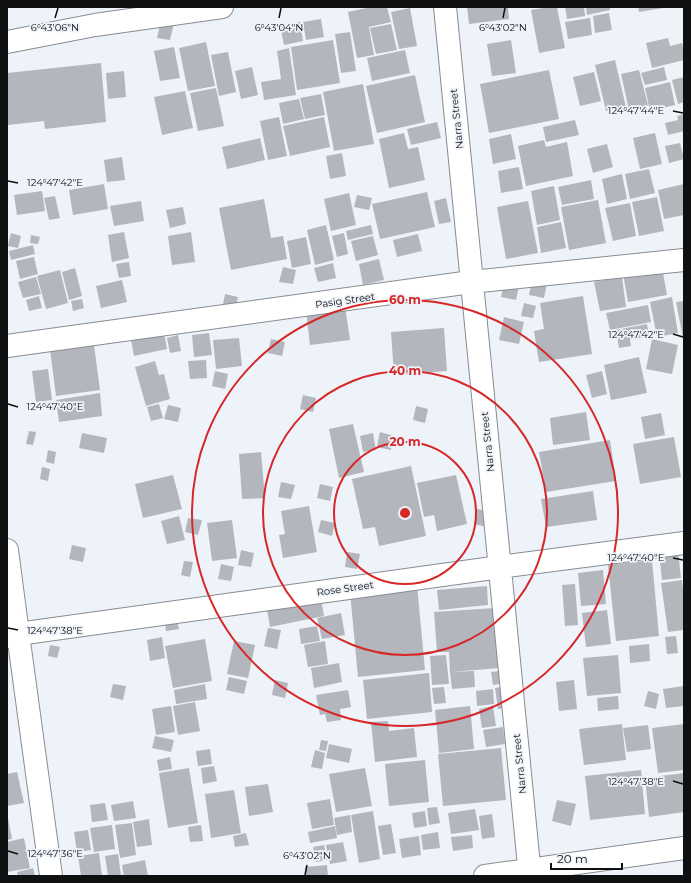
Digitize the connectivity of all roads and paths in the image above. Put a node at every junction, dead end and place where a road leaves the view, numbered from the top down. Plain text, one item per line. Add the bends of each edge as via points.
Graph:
1 (222, 7) edge
2 (445, 7) edge
3 (7, 42) edge
4 (684, 260) edge
5 (471, 282) junction
6 (7, 346) edge
7 (684, 543) edge
8 (7, 550) edge
9 (500, 567) junction
10 (12, 635) edge
11 (684, 848) edge
12 (530, 873) edge
13 (51, 876) edge
14 (485, 876) edge

1 - 3 street via 95,25
2 - 5 street, Narra Street
4 - 5 street, Pasig Street
5 - 6 street, Pasig Street
5 - 9 street, Narra Street
7 - 9 street, Rose Street
8 - 10 street
9 - 10 street, Rose Street
9 - 12 street, Narra Street
10 - 13 street
11 - 12 street
12 - 14 street

